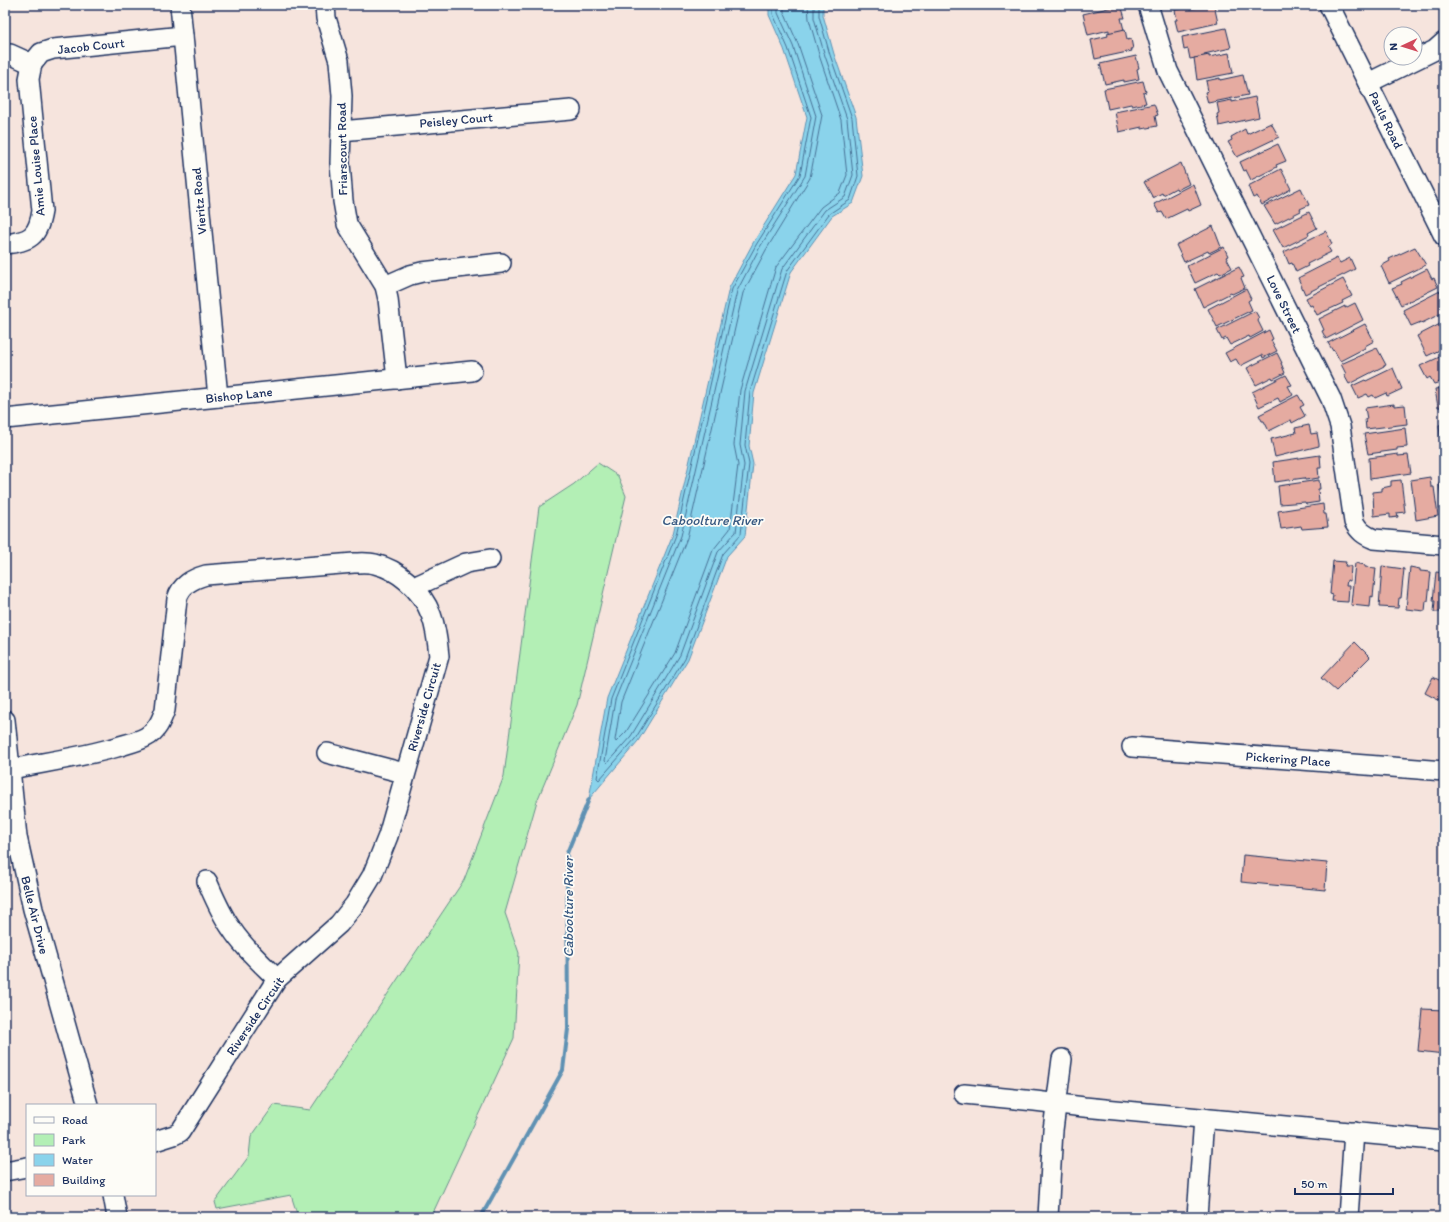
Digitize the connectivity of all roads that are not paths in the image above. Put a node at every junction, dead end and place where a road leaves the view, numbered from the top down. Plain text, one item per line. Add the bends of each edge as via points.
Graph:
1 (180, 5) edge
2 (325, 5) edge
3 (1148, 5) edge
4 (1329, 5) edge
5 (183, 36) junction
6 (1444, 42) edge
7 (5, 55) edge
8 (32, 64) junction
9 (1368, 83) junction
10 (571, 110) dead end
11 (342, 131) junction
12 (1444, 236) edge
13 (5, 244) edge
14 (501, 263) dead end
15 (385, 286) junction
16 (472, 372) dead end
17 (397, 379) junction
18 (218, 397) junction
19 (5, 419) edge
20 (1444, 545) edge
21 (490, 559) dead end
22 (414, 587) junction
23 (5, 720) edge
24 (1132, 747) dead end
25 (327, 753) dead end
26 (11, 769) junction
27 (1444, 771) edge
28 (404, 773) junction
29 (207, 881) dead end
30 (277, 979) junction
31 (1062, 1059) dead end
32 (964, 1094) dead end
33 (88, 1104) edge
34 (1057, 1104) junction
35 (1204, 1118) junction
36 (1354, 1132) junction
37 (156, 1141) edge
38 (1444, 1141) edge
39 (26, 1167) edge
40 (5, 1171) edge
41 (113, 1196) edge
42 (117, 1217) edge
43 (1048, 1217) edge
44 (1196, 1217) edge
45 (1348, 1217) edge

1 - 5 street, Vieritz Road
2 - 11 street, Friarscourt Road via 326,18 339,61
3 - 20 street, Love Street via 1168,71 1331,399 1340,426 1354,522 1358,530 1374,539
4 - 9 street, Pauls Road
5 - 8 street, Jacob Court via 53,49 42,53
5 - 18 street, Vieritz Road
6 - 9 street via 1435,50
7 - 8 street via 10,54
8 - 13 street, Amie Louise Place via 29,79 42,211 40,224 33,236 23,242
9 - 12 street, Pauls Road
10 - 11 street, Peisley Court
11 - 15 street, Friarscourt Road via 340,163 347,224
14 - 15 street via 422,272
15 - 17 street, Friarscourt Road
16 - 17 street, Bishop Lane
17 - 18 street, Bishop Lane
18 - 19 street, Bishop Lane
21 - 22 street via 466,563
22 - 26 street, Riverside Circuit via 400,575 367,563 194,578 179,591 165,710 155,730 135,742 96,753
22 - 28 street, Riverside Circuit via 424,599 432,616 437,635 438,656
23 - 26 street, Belle Air Drive
24 - 27 street, Pickering Place
25 - 28 street
26 - 33 street, Belle Air Drive via 17,837 33,910
28 - 30 street, Riverside Circuit via 388,836 372,876 355,904 339,924
29 - 30 street via 231,929
30 - 37 street, Riverside Circuit via 180,1132
31 - 34 street
32 - 34 street
34 - 35 street
34 - 43 street
35 - 36 street
35 - 44 street
36 - 38 street
36 - 45 street
39 - 40 street
41 - 42 street

